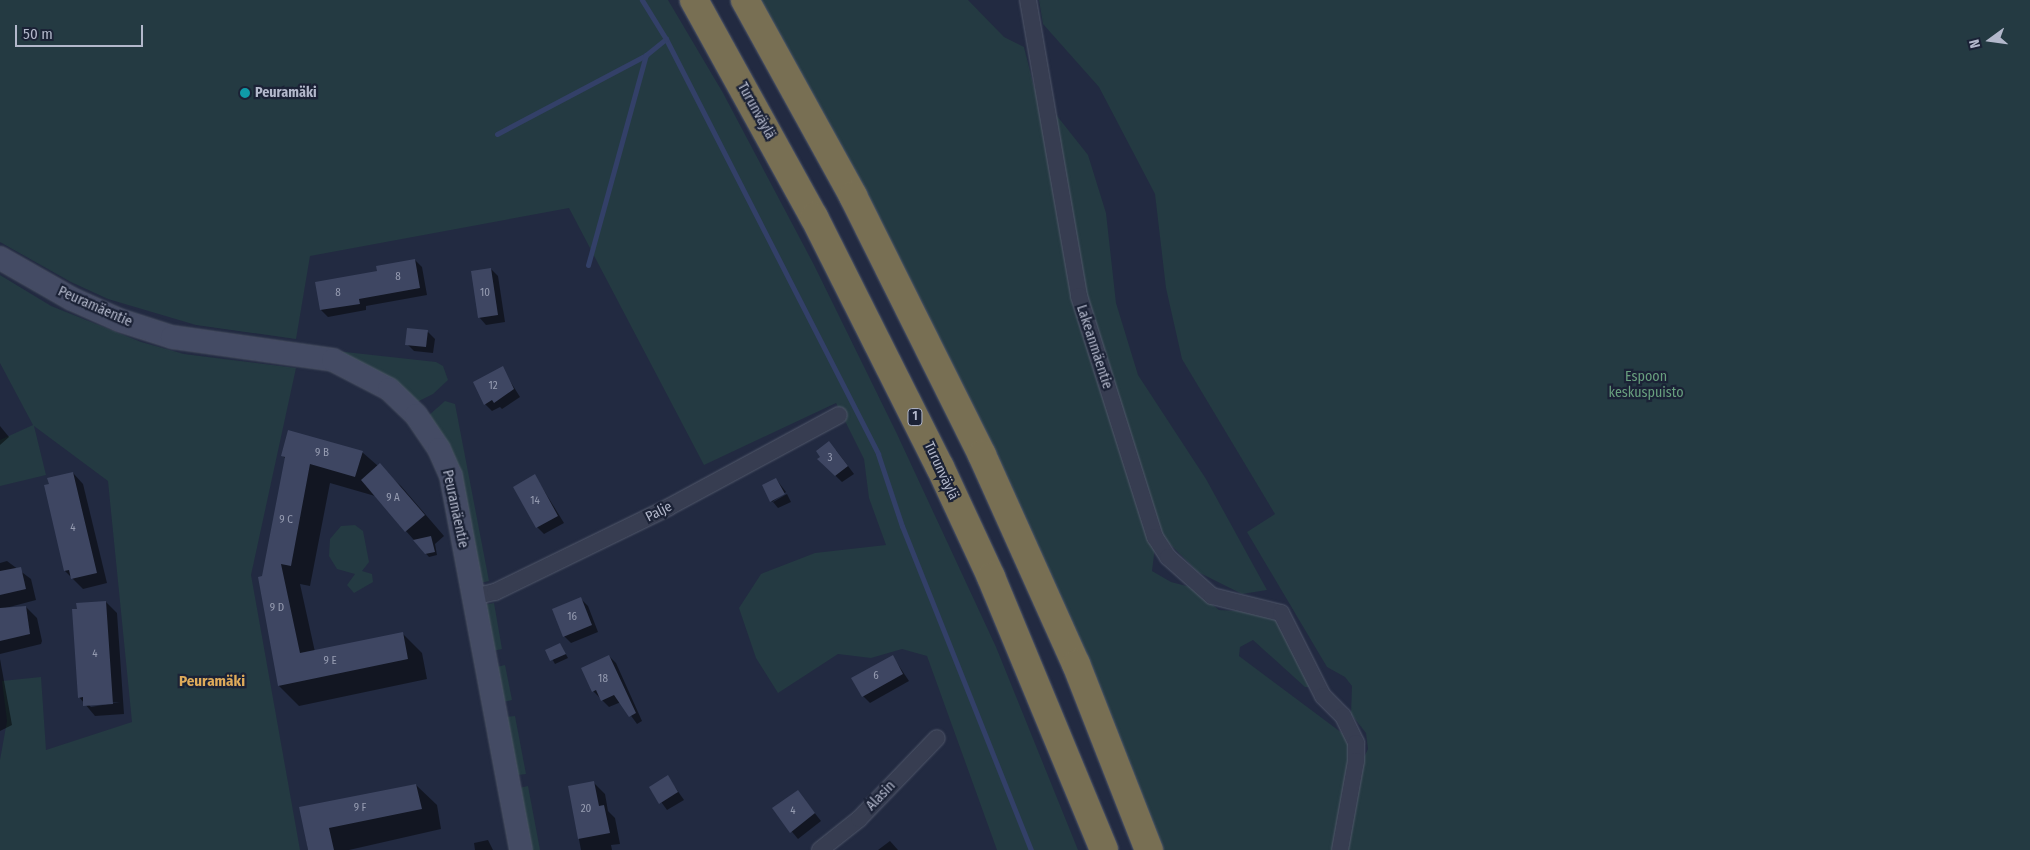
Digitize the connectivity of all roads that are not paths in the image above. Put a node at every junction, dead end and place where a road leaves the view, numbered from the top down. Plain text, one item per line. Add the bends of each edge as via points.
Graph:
1 (694, 0) edge
2 (745, 0) edge
3 (1028, 0) edge
4 (0, 258) edge
5 (838, 415) dead end
6 (473, 597) junction
7 (937, 738) dead end
8 (521, 850) edge
9 (820, 850) edge
10 (1104, 850) edge
11 (1149, 850) edge
12 (1340, 850) edge

1 - 10 highway, Turunväylä / 1 via 814,217 940,467 990,577
2 - 11 highway via 858,205 982,455 1076,664
3 - 12 street, Lakeanmäentie via 1078,296 1156,537 1168,557 1212,596 1281,613 1323,696 1344,716 1356,743 1356,761
4 - 6 street, Peuramäentie via 72,299 118,320 172,337 333,360 389,389 416,415 439,449 451,476
5 - 6 street, Palje via 669,507 495,592
6 - 8 street, Peuramäentie
7 - 9 street, Alasin via 859,819

